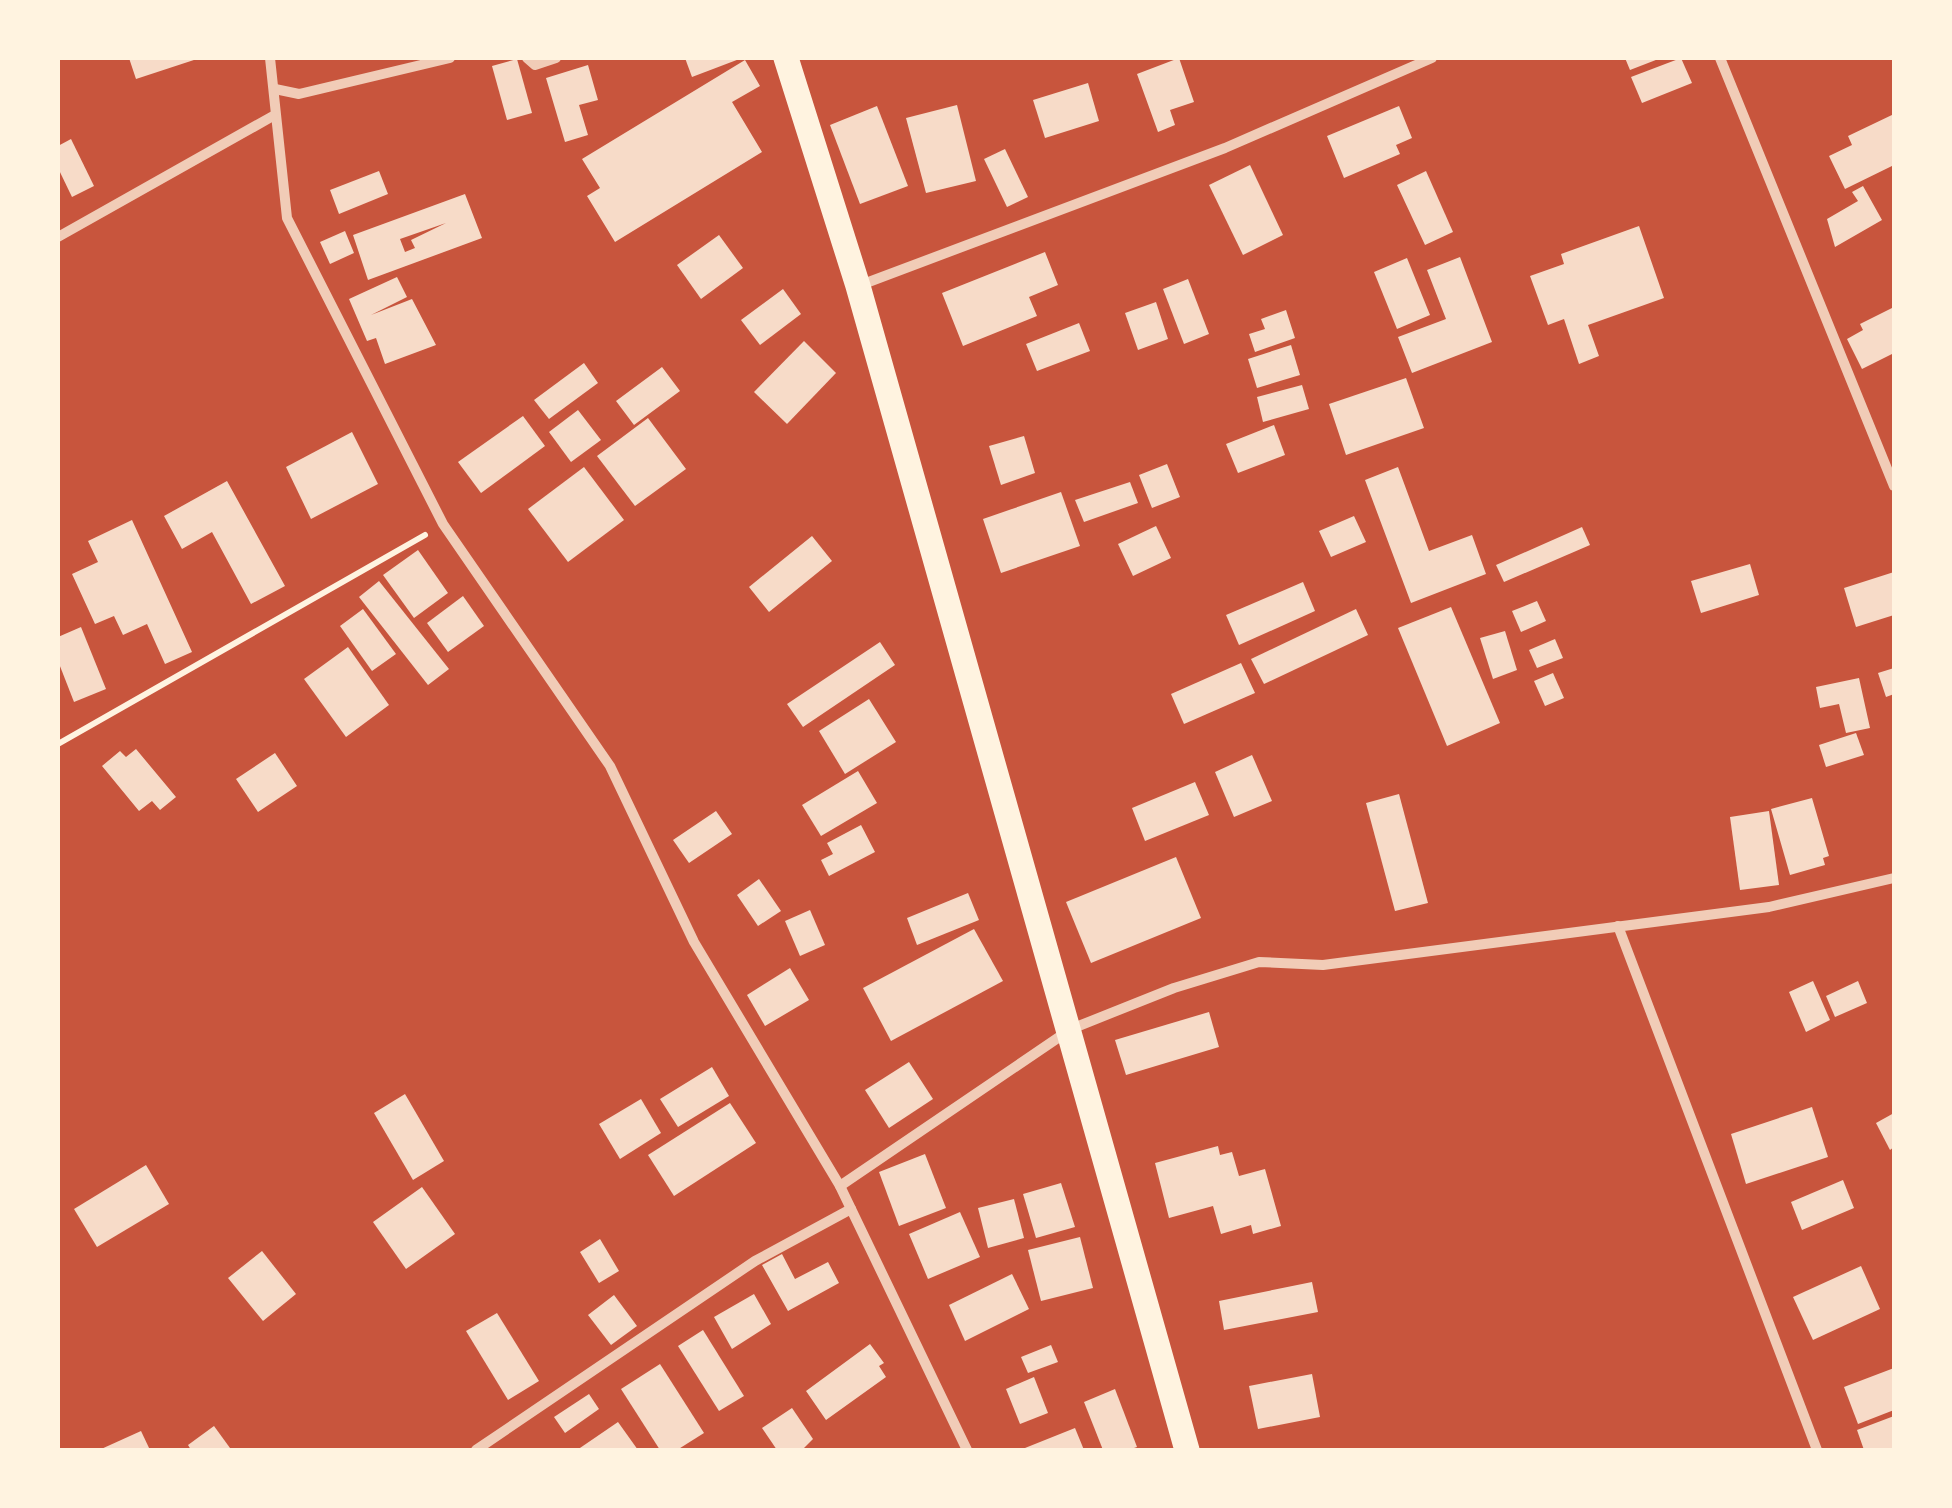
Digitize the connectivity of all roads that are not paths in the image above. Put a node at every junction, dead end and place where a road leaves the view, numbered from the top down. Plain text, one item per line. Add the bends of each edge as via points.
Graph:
1 (270, 58) edge
2 (450, 58) edge
3 (527, 58) edge
4 (556, 58) edge
5 (786, 58) edge
6 (1432, 58) edge
7 (1720, 58) edge
8 (275, 89) junction
9 (274, 116) junction
10 (58, 237) edge
11 (858, 286) junction
12 (1894, 486) edge
13 (1894, 878) edge
14 (1618, 926) junction
15 (1072, 1030) junction
16 (840, 1186) junction
17 (851, 1209) junction
18 (476, 1450) edge
19 (966, 1450) edge
20 (1188, 1450) edge
21 (1817, 1450) edge

1 - 8 street
2 - 8 street via 299,94
3 - 4 street via 535,64
5 - 11 main road
6 - 11 street via 1225,148
7 - 12 street
8 - 9 street
9 - 10 street
9 - 16 street via 287,218 444,524 610,766 694,942
11 - 15 main road
13 - 14 street via 1769,907
14 - 15 street via 1323,965 1259,962
14 - 21 street
15 - 16 street
15 - 20 main road
16 - 17 street
17 - 18 street via 755,1261
17 - 19 street

